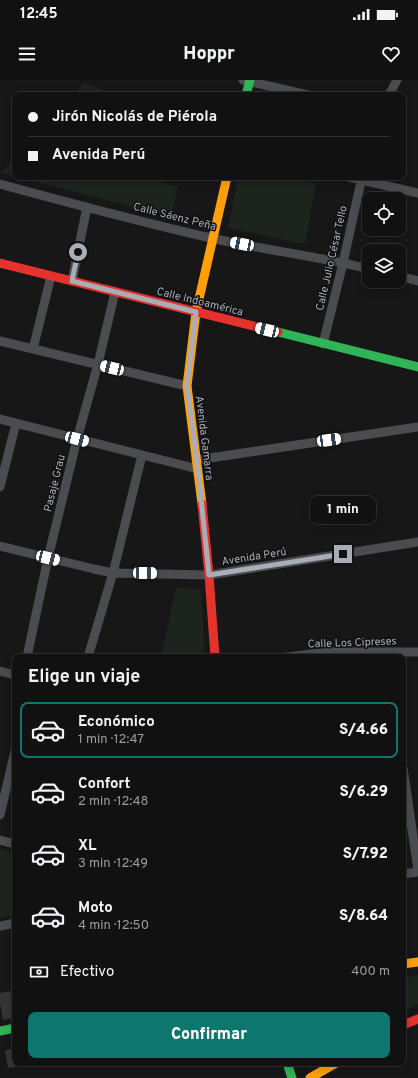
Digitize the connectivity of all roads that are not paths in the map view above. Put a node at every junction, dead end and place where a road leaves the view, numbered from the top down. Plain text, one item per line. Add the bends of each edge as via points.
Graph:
1 (247, 80) edge
2 (397, 80) edge
3 (246, 92) edge
4 (296, 92) edge
5 (391, 92) edge
6 (226, 180) edge
7 (362, 180) edge
8 (369, 180) edge
9 (0, 184) edge
10 (418, 193) edge
11 (88, 207) junction
12 (213, 238) junction
13 (0, 263) edge
14 (343, 263) junction
15 (362, 267) edge
16 (51, 276) junction
17 (406, 278) edge
18 (72, 281) junction
19 (418, 281) edge
20 (115, 292) junction
21 (196, 312) junction
22 (0, 341) edge
23 (323, 344) junction
24 (33, 349) junction
25 (98, 364) junction
26 (418, 367) edge
27 (187, 386) junction
28 (0, 419) edge
29 (16, 423) junction
30 (418, 427) edge
31 (77, 439) junction
32 (142, 455) junction
33 (197, 465) junction
34 (0, 488) edge
35 (418, 542) edge
36 (0, 546) edge
37 (48, 558) junction
38 (113, 572) junction
39 (209, 575) junction
40 (418, 652) edge
41 (28, 654) edge
42 (89, 654) edge
43 (216, 654) edge
44 (316, 654) edge
45 (367, 654) edge
46 (397, 654) edge
47 (0, 671) edge
48 (12, 674) edge
49 (12, 764) edge
50 (406, 789) edge
51 (0, 815) edge
52 (0, 840) edge
53 (12, 843) edge
54 (418, 871) edge
55 (406, 873) edge
56 (12, 924) edge
57 (0, 926) edge
58 (418, 962) edge
59 (406, 964) edge
60 (418, 1019) edge
61 (406, 1025) edge
62 (12, 1029) edge
63 (0, 1031) edge
64 (289, 1066) edge
65 (331, 1066) edge
66 (292, 1078) edge
67 (310, 1078) edge

1 - 3 main road
1 - 4 street
2 - 5 street
6 - 12 main road, Avenida Gamarra
7 - 14 street, Calle Julio César Tello
8 - 10 street
9 - 11 street, Calle Sáenz Peña
11 - 12 street, Calle Sáenz Peña
11 - 18 street
12 - 14 street, Calle Sáenz Peña
12 - 21 main road, Avenida Gamarra
13 - 16 main road, Calle Indoamérica
14 - 15 street, Calle Sáenz Peña
14 - 23 street, Calle Julio César Tello
16 - 18 main road, Calle Indoamérica
16 - 24 street
17 - 19 street
18 - 20 main road, Calle Indoamérica
20 - 21 main road, Calle Indoamérica
20 - 25 street, Pasaje Grau
21 - 23 main road, Calle Indoamérica
21 - 27 main road, Avenida Gamarra
22 - 24 street
23 - 26 main road, Calle Indoamérica
24 - 25 street
25 - 27 street
25 - 31 street, Pasaje Grau
27 - 33 main road, Avenida Gamarra
28 - 29 street
29 - 31 street
29 - 34 street
30 - 33 street
31 - 32 street
31 - 37 street, Pasaje Grau
32 - 33 street
32 - 38 street
33 - 39 main road, Avenida Gamarra
35 - 39 street, Avenida Perú
36 - 37 street, Avenida Perú
37 - 38 street, Avenida Perú
37 - 41 street, Pasaje Grau
38 - 39 street, Avenida Perú
38 - 42 street
39 - 43 main road, Avenida Gamarra
40 - 46 street, Calle Los Cipreses
44 - 45 street, Calle Los Cipreses
47 - 48 street
49 - 51 street
50 - 54 street
52 - 53 street
54 - 55 street
56 - 57 street
58 - 59 main road
60 - 61 main road
62 - 63 main road
64 - 66 main road
65 - 67 main road

